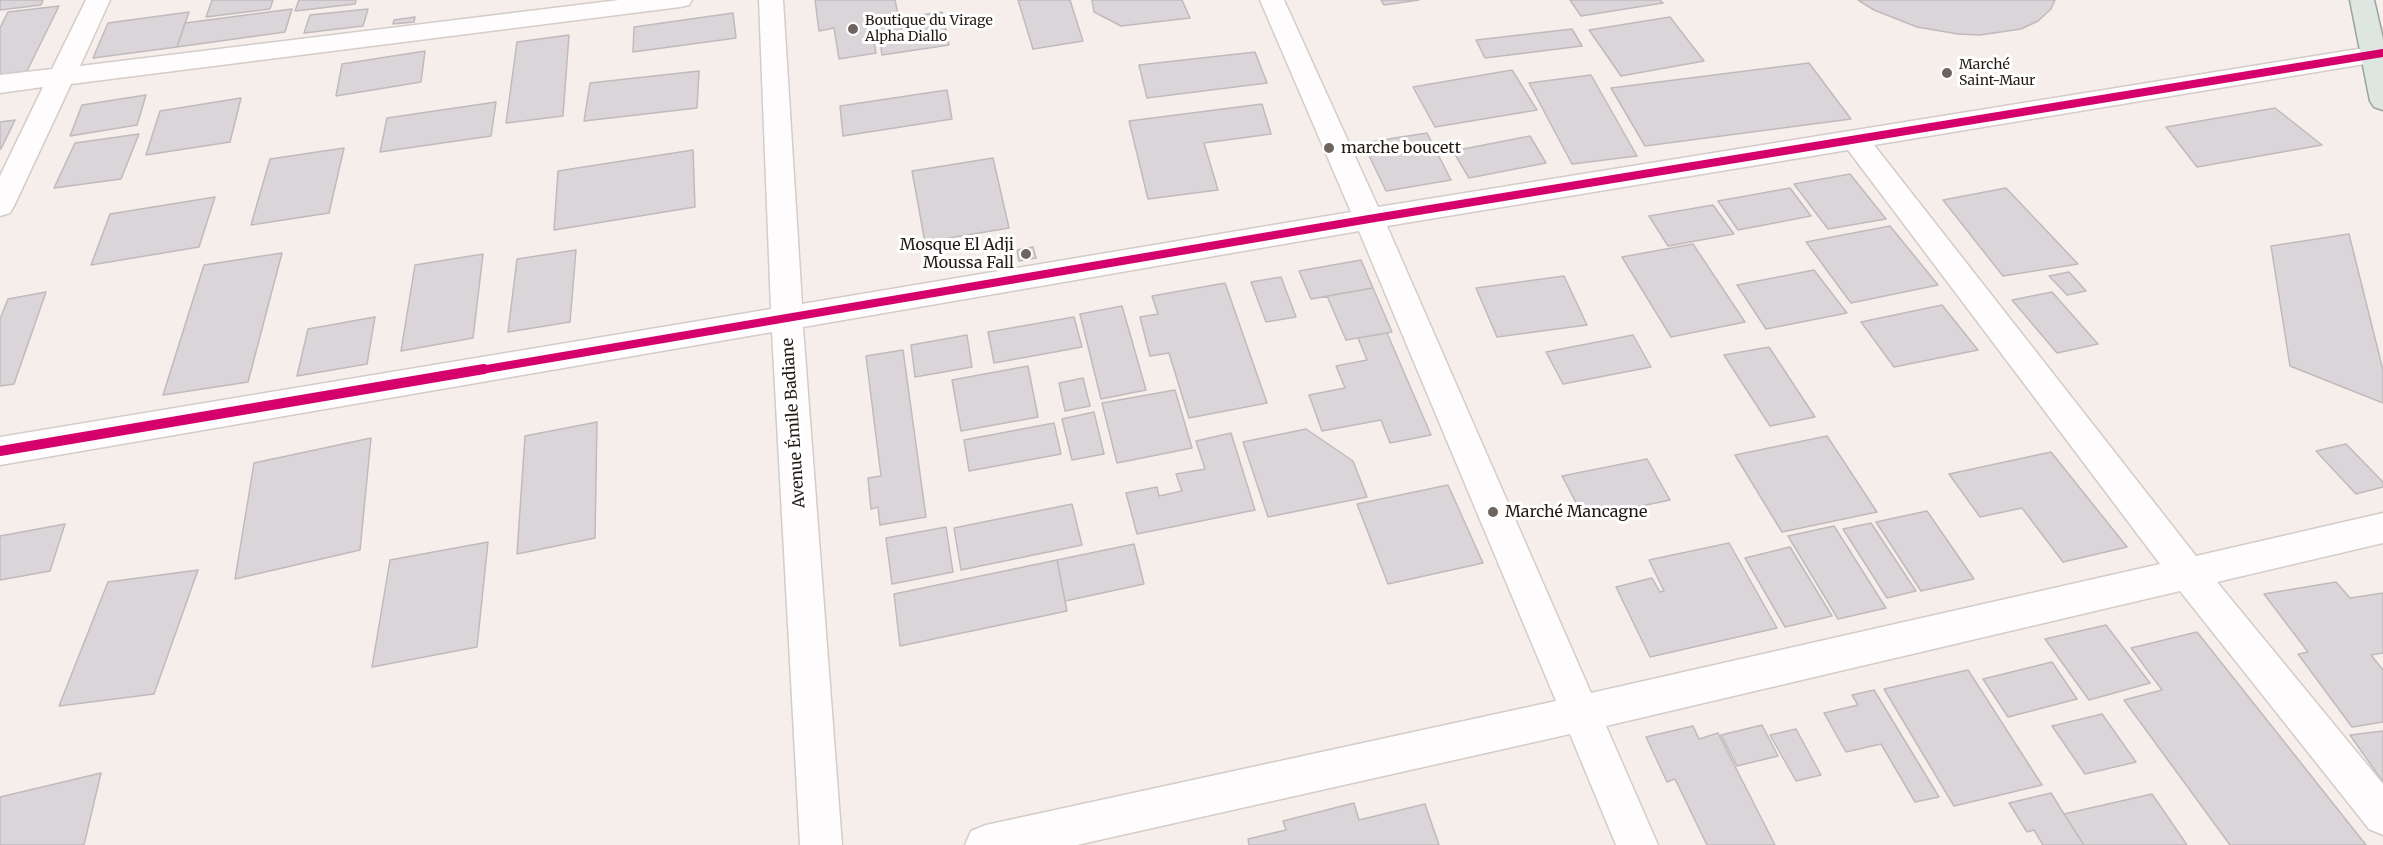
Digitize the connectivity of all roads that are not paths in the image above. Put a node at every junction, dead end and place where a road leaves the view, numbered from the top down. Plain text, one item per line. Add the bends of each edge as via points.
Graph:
1 (98, 0) edge
2 (680, 0) edge
3 (771, 0) edge
4 (1272, 0) edge
5 (2362, 0) edge
6 (2378, 54) edge
7 (61, 76) junction
8 (0, 84) edge
9 (2383, 101) edge
10 (1855, 140) junction
11 (0, 206) edge
12 (1369, 219) junction
13 (787, 319) junction
14 (0, 451) edge
15 (2383, 528) edge
16 (2188, 573) junction
17 (1579, 714) junction
18 (2383, 815) edge
19 (821, 845) edge
20 (986, 845) edge
21 (1636, 845) edge

1 - 7 street
2 - 7 street
3 - 13 street, Avenue Émile Badiane
4 - 12 street
5 - 6 main road
6 - 9 main road
6 - 10 street
7 - 8 street
7 - 11 street
10 - 12 street
10 - 16 street
12 - 13 street
12 - 17 street
13 - 14 street
13 - 19 street, Avenue Émile Badiane
15 - 16 street
16 - 17 street
16 - 18 street
17 - 20 street
17 - 21 street

